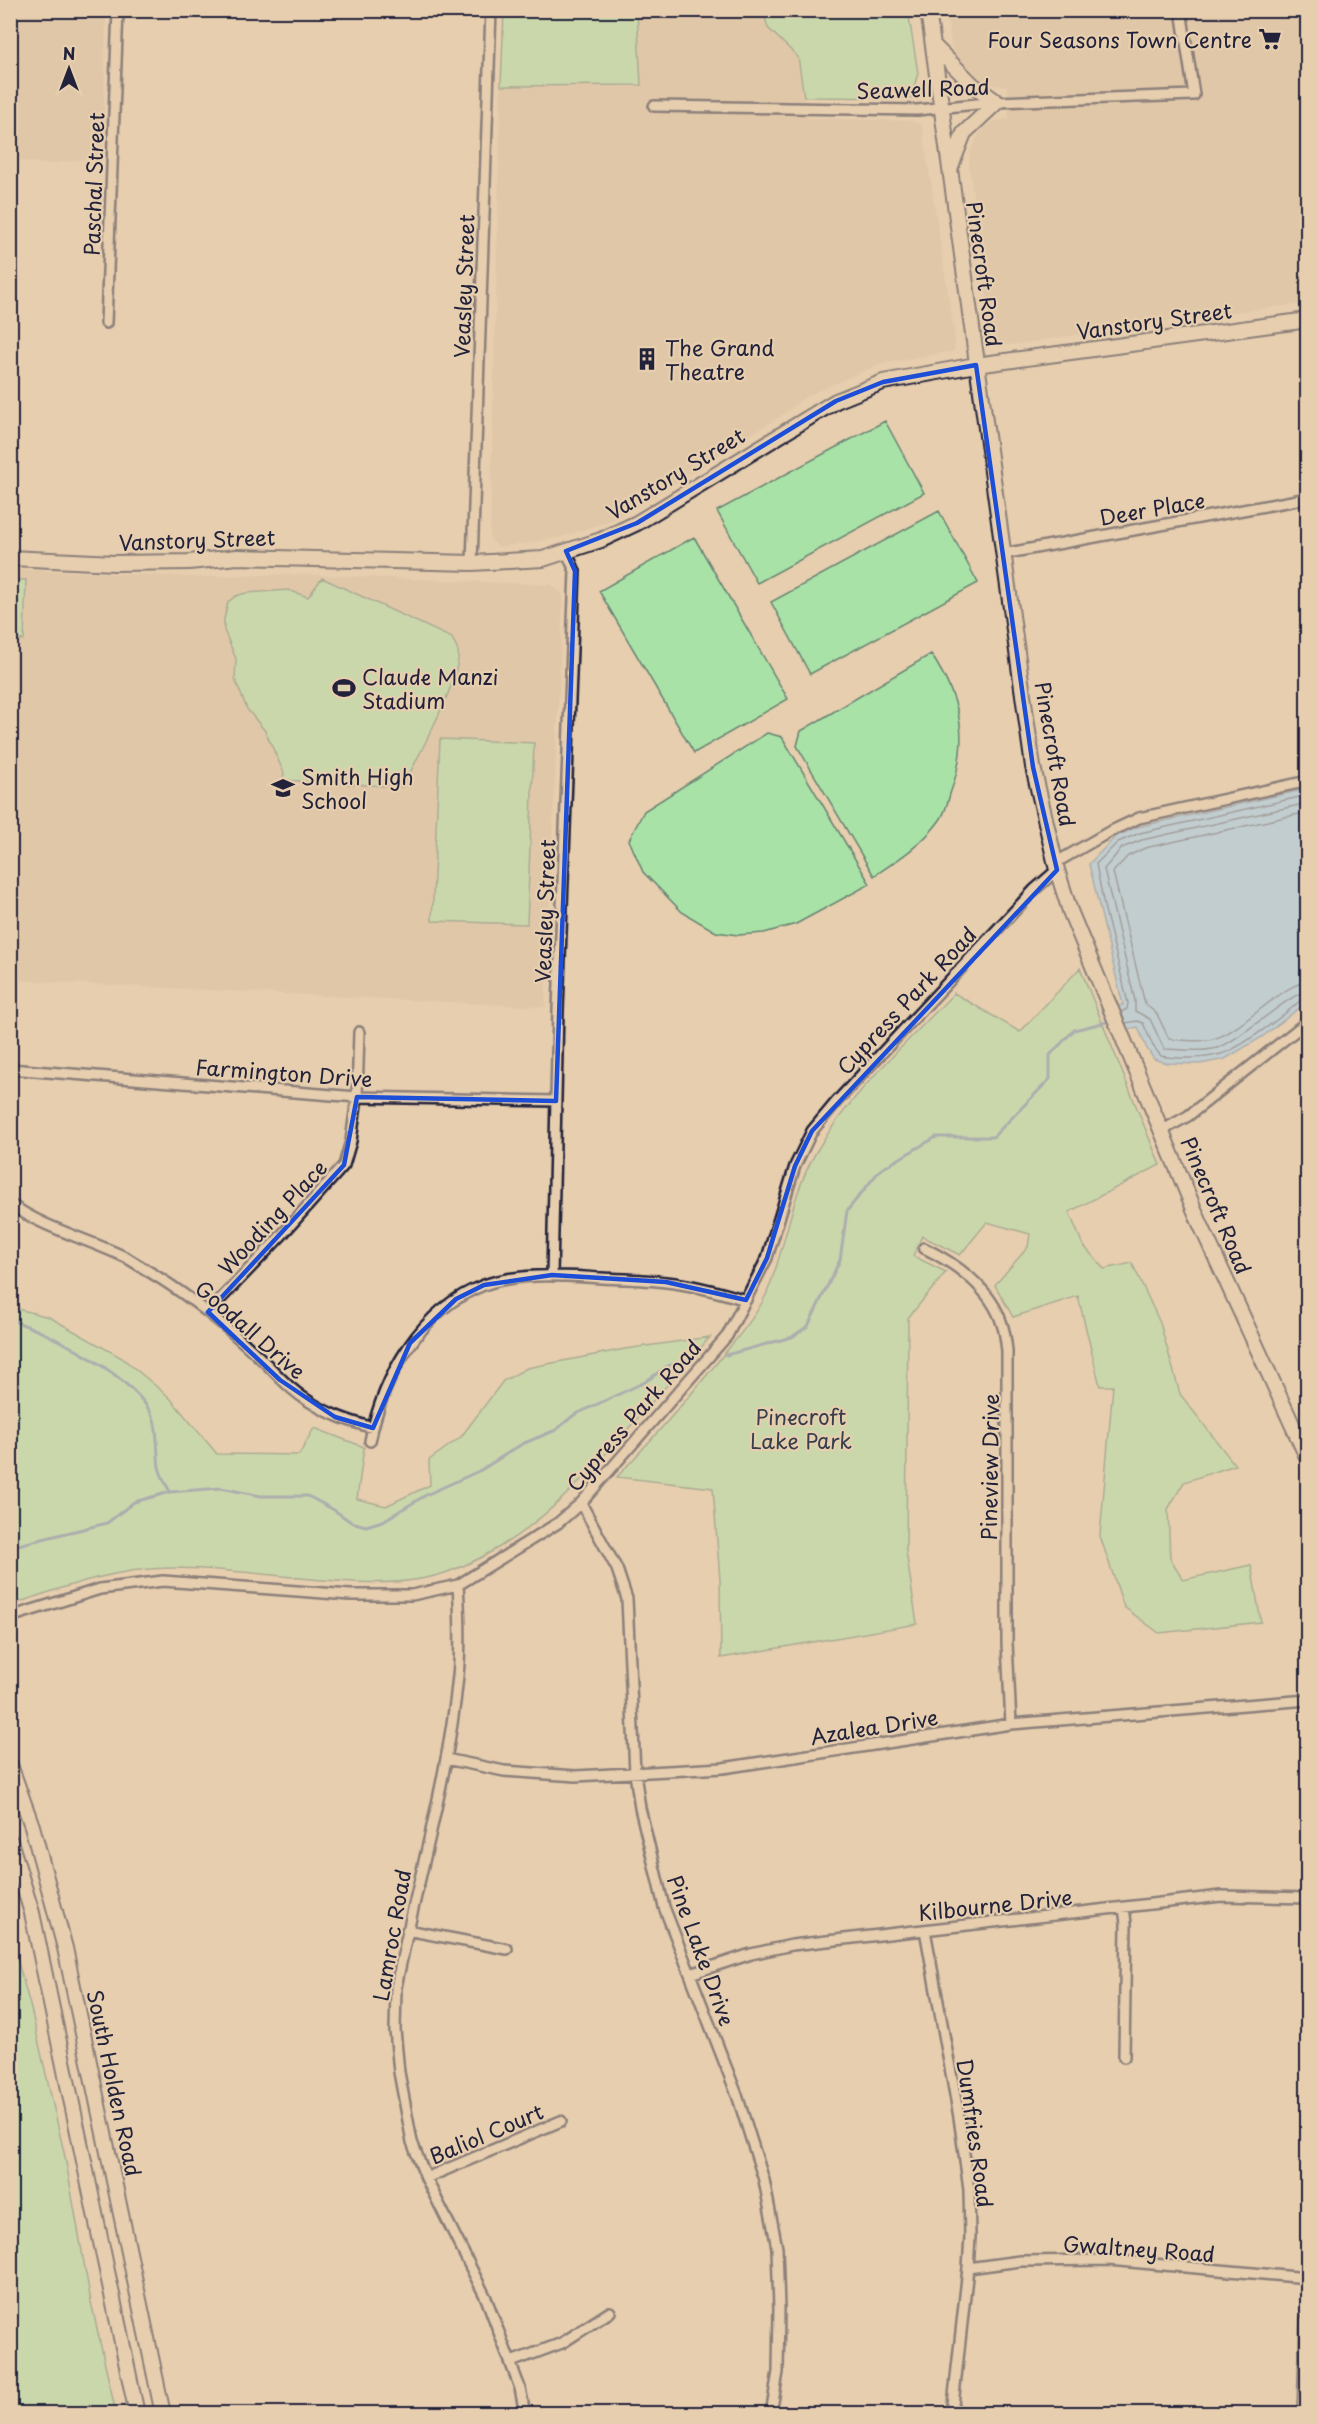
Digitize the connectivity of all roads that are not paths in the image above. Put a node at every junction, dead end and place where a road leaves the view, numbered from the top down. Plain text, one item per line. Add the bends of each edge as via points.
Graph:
1 (118, 10) edge
2 (490, 10) edge
3 (928, 10) edge
4 (1181, 10) edge
5 (933, 45) junction
6 (997, 102) junction
7 (654, 106) dead end
8 (940, 106) junction
9 (949, 171) junction
10 (1308, 320) edge
11 (106, 323) dead end
12 (976, 365) junction
13 (1308, 498) edge
14 (566, 551) junction
15 (1003, 554) junction
16 (10, 558) edge
17 (472, 562) junction
18 (1308, 782) edge
19 (1056, 866) junction
20 (1308, 1021) edge
21 (359, 1032) dead end
22 (10, 1069) edge
23 (357, 1096) junction
24 (556, 1101) junction
25 (1162, 1130) junction
26 (10, 1204) edge
27 (924, 1248) dead end
28 (552, 1275) junction
29 (746, 1300) junction
30 (208, 1312) junction
31 (373, 1428) junction
32 (1303, 1437) edge
33 (370, 1441) dead end
34 (1308, 1459) edge
35 (581, 1503) junction
36 (458, 1585) junction
37 (10, 1617) edge
38 (1308, 1700) edge
39 (1011, 1724) junction
40 (446, 1759) junction
41 (10, 1765) edge
42 (635, 1773) junction
43 (10, 1841) edge
44 (1308, 1898) edge
45 (1124, 1908) junction
46 (407, 1930) junction
47 (924, 1930) junction
48 (507, 1949) dead end
49 (690, 1974) junction
50 (1124, 2057) dead end
51 (561, 2121) dead end
52 (426, 2178) junction
53 (968, 2268) junction
54 (1308, 2278) edge
55 (610, 2312) dead end
56 (1308, 2320) edge
57 (511, 2362) junction
58 (137, 2414) edge
59 (163, 2414) edge
60 (525, 2414) edge
61 (771, 2414) edge
62 (952, 2414) edge
63 (1305, 2414) edge

1 - 11 street, Paschal Street
2 - 17 street, Veasley Street
3 - 5 street, Pinecroft Road
4 - 6 street, Seawell Road via 1194,95
5 - 6 street via 973,85
5 - 8 street, Pinecroft Road
6 - 8 street, Seawell Road
6 - 9 street via 964,133
7 - 8 street, Seawell Road via 917,110
8 - 9 street, Pinecroft Road
9 - 12 street, Pinecroft Road
10 - 12 street, Vanstory Street
12 - 14 street, Vanstory Street via 883,382 836,401 637,523
12 - 15 street, Pinecroft Road
13 - 15 street, Deer Place
14 - 17 street, Vanstory Street via 543,559
14 - 24 street, Veasley Street via 575,571
15 - 19 street, Pinecroft Road via 1032,767
16 - 17 street, Vanstory Street via 115,563 237,557
18 - 19 street, Cypress Park Road via 1140,818 1109,832
19 - 25 street, Pinecroft Road via 1070,911
19 - 29 street, Cypress Park Road via 812,1131 795,1167 767,1258
20 - 25 street via 1188,1116
21 - 23 street, Wooding Place
22 - 23 street, Farmington Drive
23 - 24 street, Farmington Drive
23 - 30 street, Wooding Place via 344,1165
24 - 28 street, Veasley Street
25 - 32 street, Pinecroft Road via 1199,1221
26 - 30 street, Goodall Drive via 126,1258
27 - 39 street, Pineview Drive via 957,1267 991,1300 1002,1323 1007,1351
28 - 29 street via 666,1282
28 - 31 street via 484,1285 432,1317 410,1343
29 - 35 street, Cypress Park Road via 727,1336
30 - 31 street, Goodall Drive via 308,1401 335,1417
31 - 33 street
32 - 34 street, Pinecroft Road
35 - 36 street, Cypress Park Road via 558,1523
35 - 42 street, Pine Lake Drive via 617,1569 627,1599
36 - 37 street, Cypress Park Road via 412,1595 350,1595 163,1581 100,1589
36 - 40 street, Lamroc Road via 459,1674
38 - 39 street, Azalea Drive
39 - 42 street, Azalea Drive via 723,1768
40 - 42 street, Azalea Drive via 504,1771 576,1776
40 - 46 street, Lamroc Road
41 - 59 street, South Holden Road via 36,1837 65,1948
42 - 49 street, Pine Lake Drive via 664,1907
43 - 58 street via 32,1913
44 - 45 street, Kilbourne Drive via 1221,1896
45 - 47 street, Kilbourne Drive
45 - 50 street
46 - 48 street
46 - 52 street, Lamroc Road via 396,1988 395,2030 404,2107
47 - 49 street, Kilbourne Drive via 768,1949
47 - 53 street, Dumfries Road via 969,2190
49 - 61 street, Pine Lake Drive via 753,2140 777,2248 778,2372
51 - 52 street, Baliol Court
52 - 57 street, Lamroc Road via 486,2298
53 - 54 street, Gwaltney Road via 1020,2261 1108,2260
53 - 62 street, Dumfries Road
55 - 57 street via 562,2343
56 - 63 street
57 - 60 street, Lamroc Road

